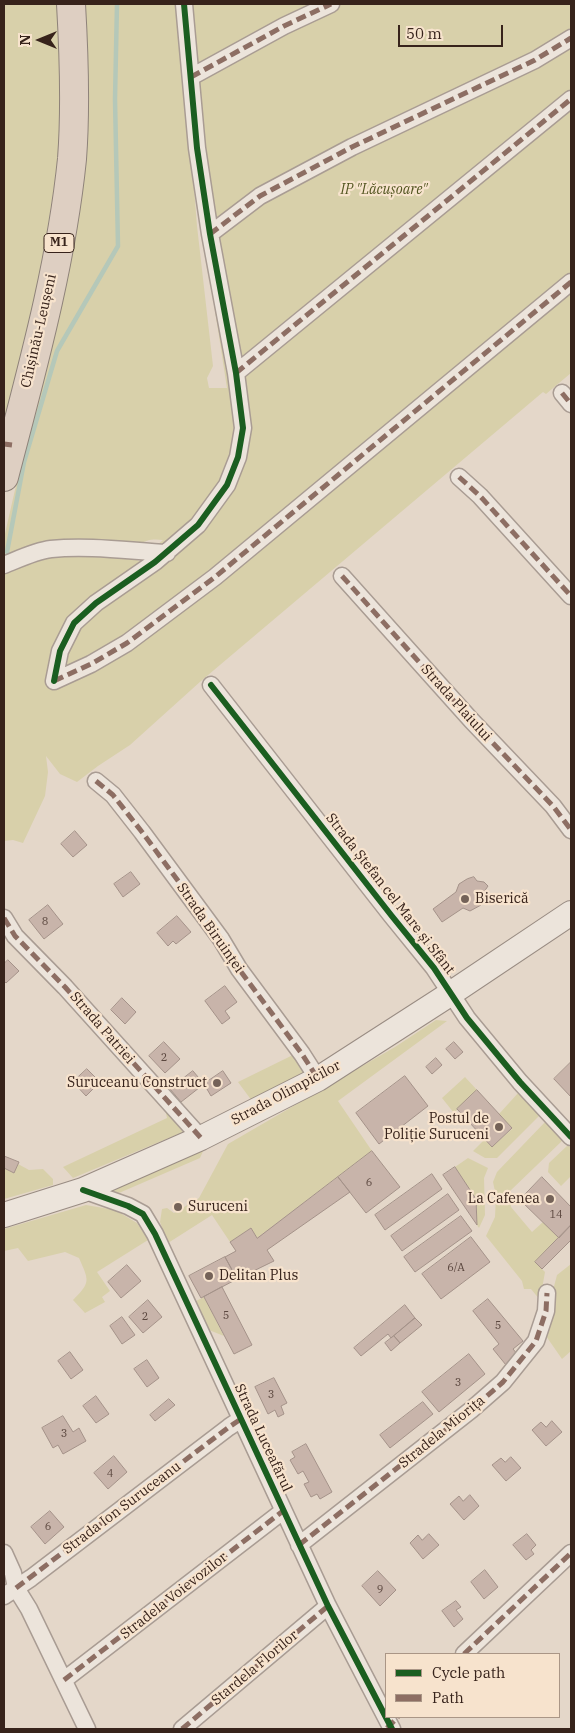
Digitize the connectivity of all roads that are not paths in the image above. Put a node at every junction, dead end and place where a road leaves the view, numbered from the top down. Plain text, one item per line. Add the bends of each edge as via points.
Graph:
1 (71, 4) edge
2 (184, 4) edge
3 (331, 4) edge
4 (571, 38) edge
5 (191, 77) junction
6 (571, 99) edge
7 (210, 234) junction
8 (571, 282) edge
9 (236, 373) junction
10 (8, 445) edge
11 (4, 477) edge
12 (460, 477) dead end
13 (167, 553) junction
14 (4, 565) edge
15 (342, 576) dead end
16 (571, 596) edge
17 (211, 686) dead end
18 (96, 781) dead end
19 (571, 830) edge
20 (571, 913) edge
21 (4, 918) edge
22 (450, 994) junction
23 (318, 1079) junction
24 (571, 1137) edge
25 (201, 1138) junction
26 (83, 1190) junction
27 (4, 1215) edge
28 (547, 1293) dead end
29 (241, 1419) junction
30 (283, 1511) junction
31 (299, 1545) junction
32 (4, 1553) edge
33 (571, 1553) edge
34 (10, 1592) edge
35 (328, 1606) junction
36 (465, 1653) edge
37 (64, 1680) junction
38 (385, 1714) edge
39 (87, 1729) edge
40 (182, 1729) edge

1 - 10 highway, Chișinău-Leușeni / M1 via 75,104 65,213 50,291
2 - 5 street
3 - 5 street
4 - 7 street via 535,60 352,147 260,196
5 - 7 street via 197,148
6 - 9 street
7 - 9 street
8 - 13 street via 215,577 126,643 54,681 60,651 74,623
9 - 13 street via 243,428 238,458 227,485 213,505 198,525
10 - 11 highway, Chișinău-Leușeni / M1
12 - 16 street
13 - 14 street via 50,549
15 - 19 street, Strada Plaiului via 553,806
17 - 22 street, Strada Ștefan cel Mare și Sfânt via 434,968
18 - 23 street, Strada Biruinței via 113,795 142,832
20 - 22 main road, Strada Olimpicilor
21 - 25 street, Strada Patriei via 15,936
22 - 23 main road, Strada Olimpicilor
22 - 24 street, Strada Ștefan cel Mare și Sfânt via 520,1082
23 - 25 main road, Strada Olimpicilor
25 - 26 main road, Strada Olimpicilor
26 - 27 main road, Strada Olimpicilor
26 - 29 street, Strada Luceafărul via 143,1214
28 - 31 street, Stradela Miorița via 546,1311 536,1341 503,1382
29 - 30 street, Strada Luceafărul
29 - 34 street, Strada Ion Suruceanu
30 - 31 street, Strada Luceafărul
30 - 37 street, Stradela Voievozilor
31 - 35 street, Strada Luceafărul
32 - 34 street via 12,1573
33 - 36 street
34 - 37 street via 29,1608
35 - 38 street, Strada Luceafărul
35 - 40 street, Stardela Florilor
37 - 39 street

